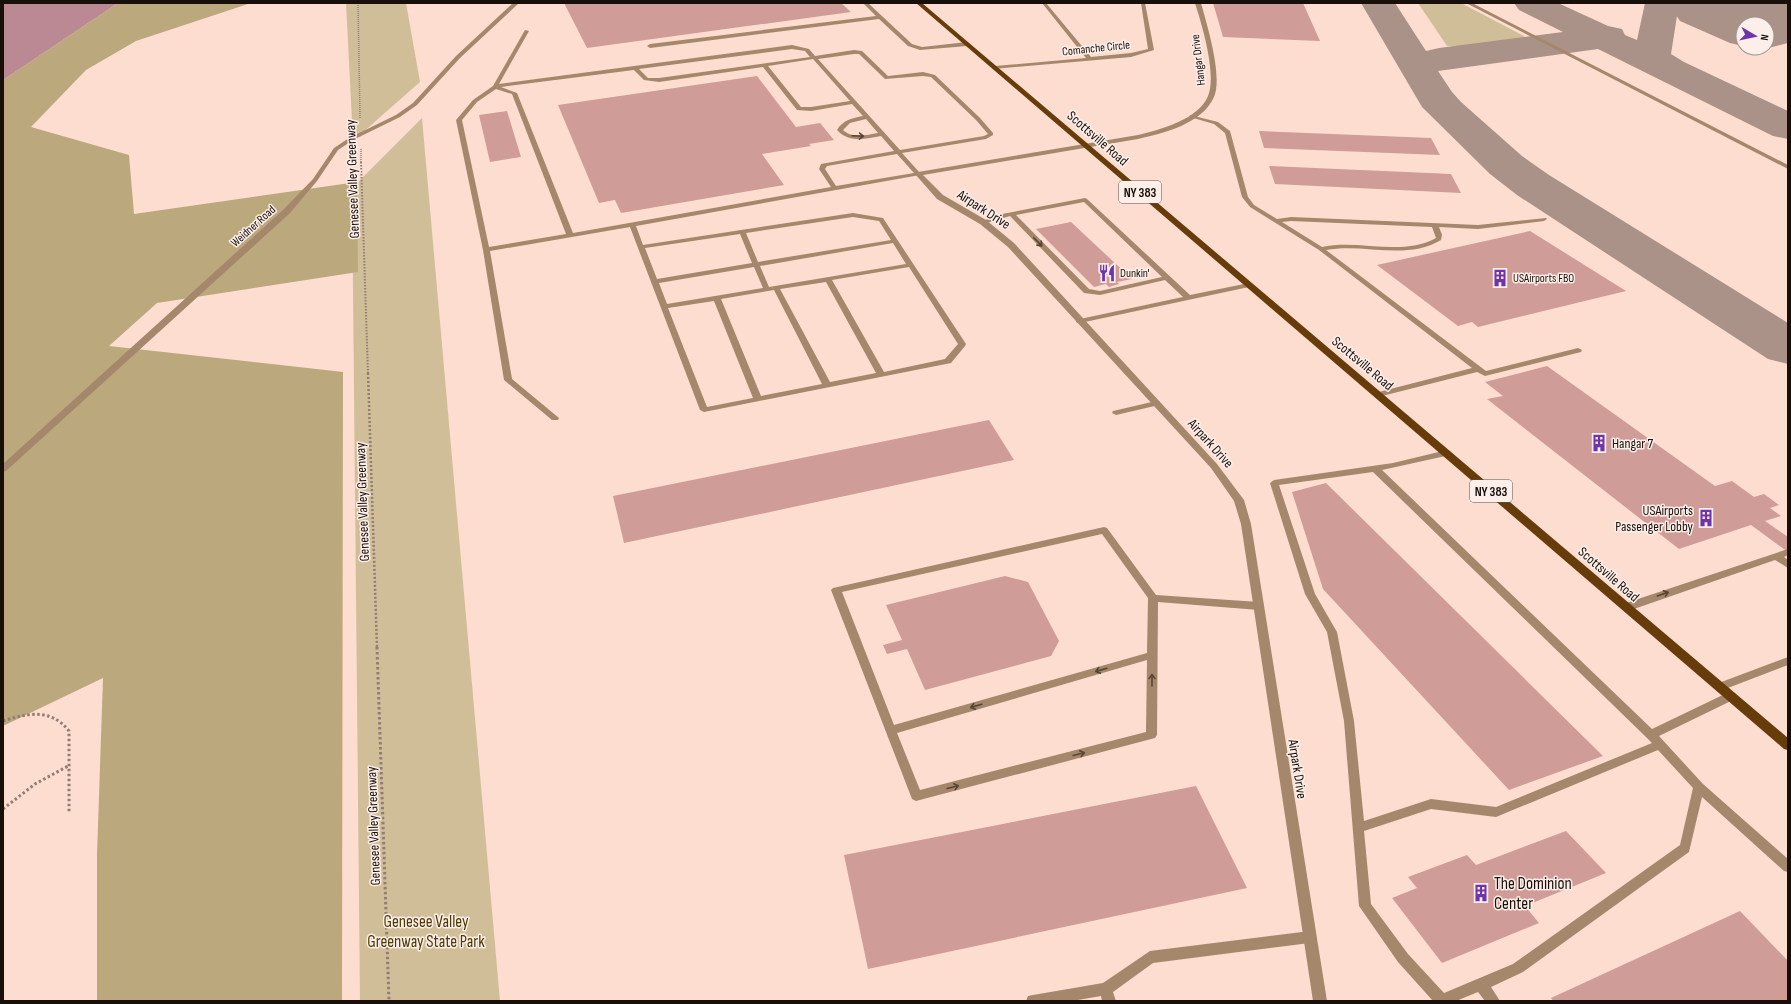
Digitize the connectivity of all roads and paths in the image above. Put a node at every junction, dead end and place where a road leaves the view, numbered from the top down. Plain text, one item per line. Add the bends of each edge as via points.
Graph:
1 (358, 3) edge
2 (516, 3) edge
3 (865, 3) edge
4 (919, 3) edge
5 (1044, 3) edge
6 (1143, 3) edge
7 (1198, 3) edge
8 (1468, 3) edge
9 (880, 17) junction
10 (527, 31) dead end
11 (967, 44) junction
12 (650, 46) dead end
13 (814, 58) junction
14 (1090, 59) junction
15 (764, 65) junction
16 (635, 68) junction
17 (995, 68) junction
18 (495, 87) junction
19 (854, 102) junction
20 (1192, 116) junction
21 (867, 117) junction
22 (360, 134) junction
23 (882, 134) junction
24 (1086, 146) junction
25 (899, 152) junction
26 (1788, 167) edge
27 (918, 174) junction
28 (835, 188) junction
29 (1011, 214) junction
30 (1544, 219) dead end
31 (1276, 220) junction
32 (983, 222) junction
33 (632, 224) junction
34 (1434, 225) junction
35 (742, 232) junction
36 (570, 235) junction
37 (895, 241) junction
38 (641, 247) junction
39 (1321, 249) junction
40 (486, 250) junction
41 (756, 265) junction
42 (911, 265) junction
43 (1167, 278) junction
44 (828, 279) junction
45 (654, 282) junction
46 (1249, 285) junction
47 (776, 288) junction
48 (768, 290) junction
49 (717, 298) junction
50 (1188, 298) junction
51 (664, 307) junction
52 (1080, 321) junction
53 (1578, 350) dead end
54 (1478, 369) junction
55 (881, 374) junction
56 (827, 385) junction
57 (1378, 394) junction
58 (758, 399) junction
59 (1156, 403) junction
60 (1116, 413) dead end
61 (555, 418) dead end
62 (1447, 453) junction
63 (3, 468) edge
64 (1375, 469) junction
65 (1788, 552) edge
66 (1776, 556) junction
67 (1788, 565) edge
68 (1153, 598) junction
69 (1259, 606) junction
70 (1626, 607) junction
71 (1152, 655) junction
72 (1788, 662) edge
73 (1720, 687) junction
74 (1731, 696) junction
75 (3, 721) edge
76 (890, 731) junction
77 (1651, 735) junction
78 (1660, 745) junction
79 (1788, 745) edge
80 (70, 765) junction
81 (1700, 787) junction
82 (3, 809) edge
83 (69, 812) dead end
84 (1358, 828) junction
85 (1788, 867) edge
86 (1310, 937) junction
87 (1481, 985) junction
88 (1108, 995) edge
89 (1441, 1000) edge
90 (389, 1001) edge
91 (1033, 1001) edge
92 (1320, 1001) edge
93 (1494, 1001) edge

1 - 22 path, Genesee Valley Greenway
2 - 22 street, Weidner Road via 458,57 415,104 398,116
3 - 9 lane
4 - 11 main road, Scottsville Road / NY 383
5 - 14 lane
6 - 14 lane, Comanche Circle via 1151,50 1131,55
7 - 20 street, Hangar Drive via 1207,38 1213,84 1207,103
8 - 26 lane
9 - 11 lane via 910,46 922,49
9 - 12 lane
10 - 18 lane
11 - 17 main road, Scottsville Road / NY 383
13 - 15 lane
13 - 16 lane via 807,50 792,47
13 - 19 lane
13 - 25 lane via 858,52 864,54 887,78 919,74 933,76 978,118 991,134
14 - 17 lane, Comanche Circle
15 - 16 lane via 652,80 644,78
15 - 19 lane via 799,109
16 - 18 lane
17 - 24 main road, Scottsville Road / NY 383
18 - 36 lane via 514,93
18 - 40 lane via 468,106 459,120
19 - 21 lane
20 - 24 street, Hangar Drive via 1148,135
20 - 31 lane via 1216,123 1228,132 1246,200 1257,210
21 - 23 lane
21 -> 23 lane via 850,120 842,124 840,130 843,134 852,136
22 - 63 street, Weidner Road via 336,150 315,180 287,212
22 - 90 path, Genesee Valley Greenway
23 - 25 lane
24 - 27 street, Airpark Drive
24 - 46 main road, Scottsville Road / NY 383
25 - 27 lane
25 - 28 lane via 823,165 822,169
27 - 28 lane
27 - 32 street, Airpark Drive via 944,200
28 - 33 lane
29 - 32 lane
29 - 43 lane via 1085,200
29 -> 43 lane via 1088,292 1100,293
30 - 34 lane via 1485,227
31 - 34 lane
31 - 39 lane
32 - 52 street, Airpark Drive via 1011,245
33 - 36 lane
33 - 38 lane
34 - 39 lane via 1439,239 1423,246 1348,246
35 - 37 lane via 853,215 881,219
35 - 38 lane
35 - 41 lane
36 - 40 lane
37 - 41 lane
37 - 42 lane
38 - 45 lane
39 - 54 lane
40 - 61 lane via 508,380
41 - 45 lane
41 - 48 lane
42 - 44 lane
42 - 55 lane via 962,344 948,361
43 - 50 lane
44 - 47 lane
44 - 55 lane
45 - 51 lane
46 - 50 lane
46 - 57 main road, Scottsville Road / NY 383
47 - 48 lane
47 - 56 lane
48 - 49 lane
49 - 51 lane
49 - 58 lane
50 - 52 lane
51 - 58 lane via 704,410
52 - 59 street, Airpark Drive
53 - 54 lane via 1485,374
54 - 57 lane
55 - 56 lane
56 - 58 lane
57 - 62 main road, Scottsville Road / NY 383
59 - 60 lane
59 - 69 street, Airpark Drive via 1214,466 1239,500 1246,524
62 - 64 lane
62 - 70 main road, Scottsville Road / NY 383
64 - 77 lane
64 - 84 lane via 1274,483 1310,594 1332,632 1349,721
65 - 66 lane
66 - 67 lane
70 -> 66 lane
68 - 69 lane
68 - 71 lane
68 - 76 lane via 1104,530 836,590
69 - 86 street, Airpark Drive
70 - 73 main road, Scottsville Road / NY 383
71 -> 76 lane
76 -> 71 lane via 916,796 1151,735
72 - 73 lane
73 - 74 main road, Scottsville Road / NY 383
74 - 77 lane
74 - 79 main road, Scottsville Road / NY 383
75 - 80 path via 29,714 57,717 69,731
77 - 78 lane
78 - 81 lane
78 - 84 lane via 1496,812 1431,804
80 - 82 path via 35,784
80 - 83 path
81 - 85 lane
81 - 87 lane via 1686,848 1518,968
84 - 89 lane via 1365,906 1403,958
86 - 88 lane via 1150,957
86 - 92 street, Airpark Drive
87 - 89 lane
87 - 93 lane
88 - 91 lane

